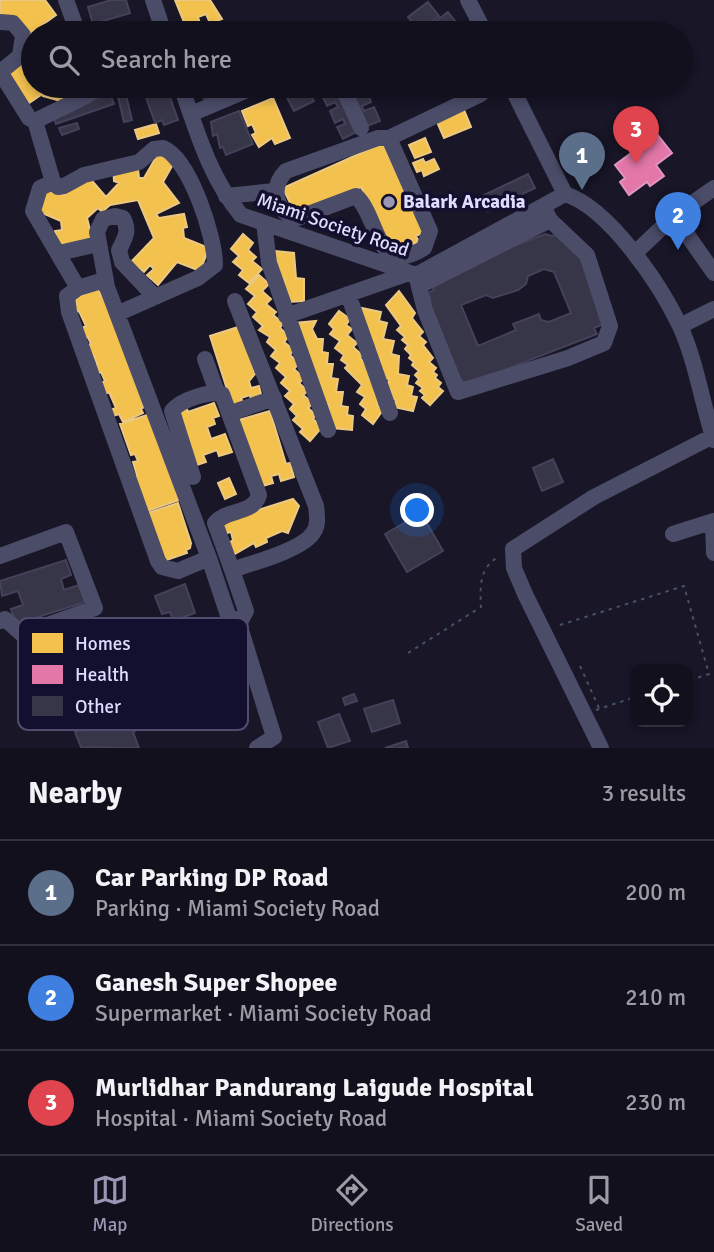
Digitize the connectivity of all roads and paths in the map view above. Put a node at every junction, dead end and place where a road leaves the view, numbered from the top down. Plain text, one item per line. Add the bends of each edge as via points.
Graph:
1 (66, 0) edge
2 (153, 0) edge
3 (468, 0) edge
4 (74, 21) edge
5 (160, 21) edge
6 (479, 21) edge
7 (0, 22) edge
8 (21, 33) edge
9 (21, 49) edge
10 (82, 98) edge
11 (185, 98) edge
12 (229, 98) edge
13 (347, 98) edge
14 (473, 98) edge
15 (517, 98) edge
16 (191, 114) junction
17 (36, 121) junction
18 (361, 128) dead end
19 (390, 138) junction
20 (53, 182) junction
21 (714, 188) edge
22 (275, 191) junction
23 (565, 194) junction
24 (226, 197) junction
25 (547, 213) junction
26 (674, 216) junction
27 (264, 223) junction
28 (99, 244) junction
29 (59, 253) junction
30 (635, 253) junction
31 (714, 273) edge
32 (414, 278) junction
33 (107, 287) junction
34 (78, 288) junction
35 (348, 294) junction
36 (155, 297) junction
37 (235, 301) dead end
38 (714, 309) edge
39 (119, 313) junction
40 (286, 316) junction
41 (680, 326) junction
42 (205, 359) dead end
43 (217, 392) junction
44 (274, 398) junction
45 (231, 413) junction
46 (390, 413) dead end
47 (328, 430) dead end
48 (713, 438) edge
49 (193, 477) dead end
50 (714, 521) edge
51 (673, 534) dead end
52 (513, 549) junction
53 (714, 553) edge
54 (0, 556) edge
55 (209, 558) junction
56 (232, 570) junction
57 (67, 618) edge
58 (232, 618) edge
59 (245, 618) edge
60 (0, 621) edge
61 (560, 625) dead end
62 (18, 631) edge
63 (248, 653) edge
64 (408, 653) dead end
65 (580, 666) dead end
66 (693, 679) edge
67 (630, 699) edge
68 (592, 711) junction
69 (257, 748) edge
70 (601, 748) edge

1 - 4 street
2 - 5 street
3 - 6 street
7 - 8 street via 13,23
9 - 17 street via 2,75 23,111
10 - 17 street
11 - 16 street, Miami Society Road
12 - 16 street
13 - 18 street
14 - 19 street
15 - 23 street
16 - 24 street, Miami Society Road
17 - 20 street
19 - 22 street via 378,138 286,171
19 - 22 street via 430,231 424,248 404,257 383,248 356,196 295,219
20 - 29 street via 40,188 33,211
20 - 36 street via 64,187 84,174 139,162 154,149 163,148 183,164 215,253 215,265
21 - 26 street
22 - 24 street
23 - 25 street, Miami Society Road
23 - 30 street via 582,200
24 - 27 street, Miami Society Road via 242,215
25 - 32 street, Miami Society Road
25 - 32 street via 587,254 610,326 604,342 458,392
26 - 30 street
26 - 31 street
27 - 32 street, Miami Society Road
27 - 40 street via 269,263
28 - 29 street
28 - 33 street
28 - 36 street via 97,232 103,219 123,218 128,235 119,255
29 - 34 street
30 - 41 street
32 - 35 street
33 - 34 street via 100,281
33 - 39 street
34 - 55 street via 66,296 69,312 158,561 162,567 178,571
35 - 40 street
35 - 46 street
36 - 39 street
37 - 44 street
38 - 41 street
39 - 55 street
40 - 47 street
41 - 48 street
42 - 43 street
43 - 45 street
43 - 49 street via 177,405 172,411
44 - 45 street
44 - 56 street via 316,506 317,525 301,544
45 - 56 street via 259,495 250,508 215,523
48 - 52 street via 594,497
50 - 51 street
50 - 53 street
52 - 64 path via 490,561 481,575 481,607
52 - 68 street via 514,568 525,594 558,659
54 - 57 street via 66,532 95,608
55 - 58 street
56 - 59 street
60 - 62 street
61 - 66 path via 684,586 709,674
63 - 69 street via 274,737
65 - 68 path
67 - 68 path
68 - 70 street

